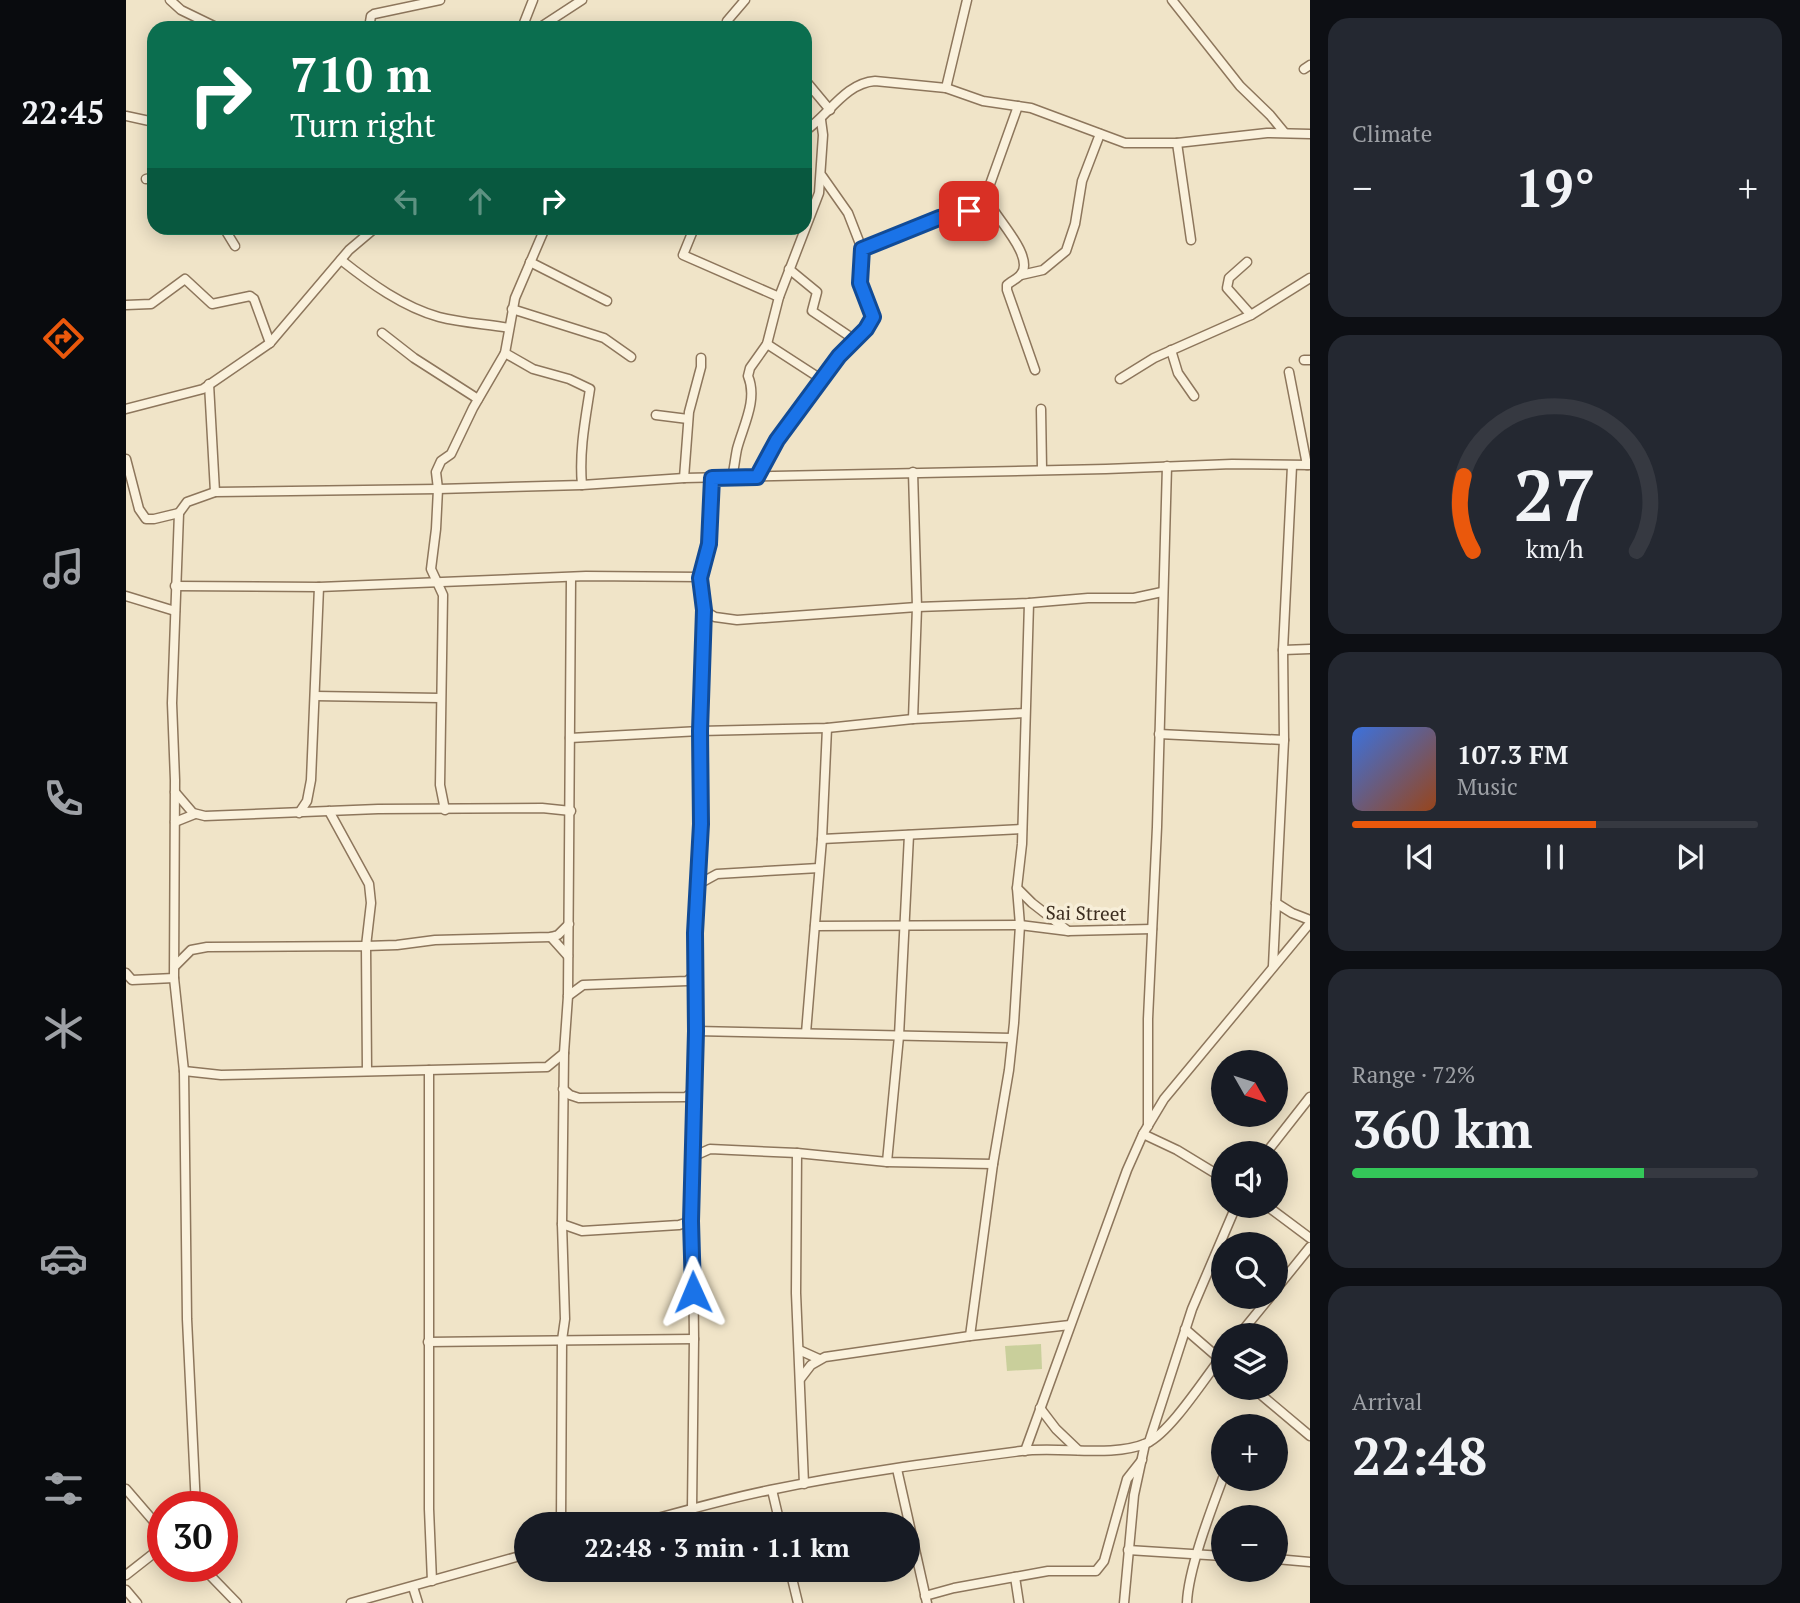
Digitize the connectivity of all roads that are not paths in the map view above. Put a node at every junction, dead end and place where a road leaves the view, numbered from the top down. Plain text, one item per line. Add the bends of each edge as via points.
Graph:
1 (170, 0) edge
2 (183, 0) edge
3 (440, 0) edge
4 (533, 0) edge
5 (582, 0) edge
6 (745, 0) edge
7 (967, 0) edge
8 (1172, 0) edge
9 (181, 10) junction
10 (204, 21) edge
11 (370, 21) edge
12 (525, 21) edge
13 (550, 21) edge
14 (727, 21) dead end
15 (812, 88) edge
16 (946, 88) junction
17 (1018, 106) junction
18 (830, 110) junction
19 (126, 116) edge
20 (147, 120) edge
21 (821, 120) junction
22 (812, 126) edge
23 (1284, 132) junction
24 (1100, 134) junction
25 (1310, 134) edge
26 (1177, 143) junction
27 (822, 176) junction
28 (987, 190) junction
29 (812, 213) edge
30 (228, 235) edge
31 (367, 235) edge
32 (542, 235) edge
33 (691, 235) edge
34 (803, 235) edge
35 (1191, 240) dead end
36 (235, 246) dead end
37 (862, 249) junction
38 (341, 260) junction
39 (530, 262) junction
40 (1247, 262) dead end
41 (789, 269) junction
42 (1021, 275) junction
43 (1310, 278) edge
44 (779, 297) junction
45 (607, 301) dead end
46 (126, 305) edge
47 (512, 309) junction
48 (1251, 315) junction
49 (509, 328) junction
50 (382, 333) dead end
51 (855, 340) junction
52 (270, 343) junction
53 (767, 344) junction
54 (1171, 350) junction
55 (505, 353) junction
56 (631, 357) dead end
57 (701, 358) dead end
58 (1035, 370) dead end
59 (1289, 372) dead end
60 (821, 379) junction
61 (1120, 379) dead end
62 (209, 384) junction
63 (1194, 396) dead end
64 (478, 399) junction
65 (126, 409) edge
66 (1041, 409) dead end
67 (656, 415) dead end
68 (688, 419) junction
69 (126, 459) edge
70 (1309, 465) edge
71 (1167, 466) junction
72 (1292, 466) junction
73 (1042, 469) junction
74 (913, 472) junction
75 (757, 477) junction
76 (684, 478) junction
77 (712, 478) junction
78 (732, 478) junction
79 (582, 485) junction
80 (438, 489) junction
81 (215, 492) junction
82 (179, 513) junction
83 (571, 578) junction
84 (700, 578) junction
85 (437, 582) junction
86 (175, 586) junction
87 (319, 587) junction
88 (1162, 592) junction
89 (126, 596) edge
90 (1029, 603) junction
91 (917, 607) junction
92 (704, 610) junction
93 (176, 611) junction
94 (1310, 649) edge
95 (1283, 650) junction
96 (315, 696) junction
97 (440, 698) junction
98 (1025, 713) junction
99 (913, 719) junction
100 (827, 728) junction
101 (700, 731) junction
102 (1159, 734) junction
103 (570, 738) junction
104 (1284, 740) junction
105 (175, 792) junction
106 (445, 810) junction
107 (329, 811) junction
108 (570, 811) junction
109 (299, 813) junction
110 (195, 814) junction
111 (175, 822) junction
112 (1022, 829) junction
113 (909, 835) junction
114 (822, 839) junction
115 (819, 868) junction
116 (697, 885) junction
117 (1017, 888) junction
118 (1276, 903) junction
119 (1310, 921) edge
120 (569, 924) junction
121 (1020, 925) junction
122 (815, 926) junction
123 (905, 927) junction
124 (1152, 929) junction
125 (1068, 931) junction
126 (551, 937) junction
127 (366, 946) junction
128 (568, 957) junction
129 (175, 966) junction
130 (1272, 966) junction
131 (126, 973) edge
132 (568, 973) junction
133 (695, 975) junction
134 (174, 978) junction
135 (583, 985) junction
136 (568, 996) junction
137 (696, 1031) junction
138 (806, 1033) junction
139 (899, 1036) junction
140 (1012, 1038) junction
141 (564, 1053) junction
142 (547, 1067) junction
143 (429, 1070) junction
144 (184, 1071) junction
145 (367, 1071) junction
146 (563, 1084) junction
147 (694, 1091) junction
148 (1310, 1097) edge
149 (1145, 1130) junction
150 (693, 1134) junction
151 (1275, 1141) edge
152 (710, 1149) junction
153 (797, 1153) junction
154 (692, 1157) junction
155 (887, 1162) junction
156 (993, 1164) junction
157 (1211, 1171) edge
158 (1231, 1218) edge
159 (1283, 1218) edge
160 (691, 1221) junction
161 (562, 1224) junction
162 (1310, 1238) edge
163 (1310, 1247) edge
164 (1288, 1274) edge
165 (1260, 1309) edge
166 (1249, 1323) edge
167 (1070, 1325) junction
168 (1185, 1329) junction
169 (970, 1336) junction
170 (694, 1339) junction
171 (562, 1340) junction
172 (428, 1342) junction
173 (799, 1350) junction
174 (1211, 1350) edge
175 (820, 1359) junction
176 (1211, 1372) edge
177 (800, 1379) junction
178 (1267, 1400) edge
179 (1040, 1408) junction
180 (1310, 1436) edge
181 (1147, 1443) junction
182 (1078, 1450) junction
183 (1025, 1451) junction
184 (1142, 1460) junction
185 (897, 1469) junction
186 (804, 1484) junction
187 (126, 1489) edge
188 (772, 1489) junction
189 (194, 1491) edge
190 (1219, 1491) edge
191 (692, 1509) junction
192 (561, 1512) edge
193 (681, 1512) edge
194 (777, 1512) edge
195 (147, 1513) edge
196 (1128, 1549) junction
197 (1198, 1554) junction
198 (1211, 1555) edge
199 (514, 1558) edge
200 (147, 1559) edge
201 (1288, 1560) edge
202 (1310, 1562) edge
203 (126, 1575) edge
204 (1015, 1577) junction
205 (432, 1581) junction
206 (216, 1582) edge
207 (793, 1582) edge
208 (413, 1587) junction
209 (126, 1590) edge
210 (926, 1600) edge
211 (137, 1603) edge
212 (237, 1603) edge
213 (351, 1603) edge
214 (418, 1603) edge
215 (798, 1603) edge
216 (1019, 1603) edge
217 (1124, 1603) edge
218 (1187, 1603) edge

1 - 9 street
2 - 9 street
3 - 11 street via 374,13
4 - 12 street
5 - 13 street
6 - 14 street
7 - 16 street
8 - 23 street via 1240,86
9 - 10 street
15 - 18 street
16 - 17 street via 983,101
16 - 18 street via 869,81
17 - 24 street
17 - 28 street
18 - 21 street
19 - 20 street
21 - 22 street
21 - 27 street
23 - 25 street
23 - 26 street
24 - 26 street via 1125,143
24 - 42 street via 1079,190 1066,251 1043,270
26 - 35 street
27 - 29 street
27 - 37 street via 848,213
28 - 37 street via 987,197 977,207
28 - 42 street via 990,205 1018,245
30 - 36 street
31 - 38 street
32 - 39 street
33 - 44 street via 683,256
34 - 41 street
37 - 51 street via 860,283 873,317
38 - 49 street via 378,288 439,317
38 - 52 street
39 - 45 street
39 - 47 street
40 - 48 street via 1229,278 1227,288
41 - 44 street
41 - 51 street via 817,292 812,311
42 - 58 street via 1007,290
43 - 48 street
44 - 53 street
46 - 52 street via 151,304 185,279 212,303 250,296
47 - 49 street
47 - 56 street via 604,338
48 - 54 street
49 - 55 street
50 - 64 street
51 - 60 street
52 - 62 street
53 - 60 street
53 - 78 street via 750,368 750,406
54 - 61 street
54 - 63 street via 1178,373
55 - 64 street
55 - 79 street via 533,369 590,389 580,465
57 - 68 street
59 - 70 street
60 - 75 street
62 - 65 street
62 - 81 street
64 - 80 street via 451,454 439,464
66 - 73 street
67 - 68 street
68 - 76 street
69 - 82 street via 146,519
70 - 72 street
71 - 72 street
71 - 73 street
71 - 88 street
72 - 95 street
73 - 74 street
74 - 75 street
74 - 91 street
75 - 78 street
76 - 77 street
76 - 79 street
77 - 78 street
77 - 84 street via 709,544
79 - 80 street
80 - 81 street
80 - 85 street via 430,569
81 - 82 street via 187,502
82 - 86 street
83 - 84 street
83 - 85 street
83 - 103 street
84 - 92 street
85 - 87 street
85 - 97 street via 443,595
86 - 87 street
86 - 93 street
87 - 96 street
88 - 90 street via 1134,598
88 - 102 street
89 - 93 street
90 - 91 street
90 - 98 street
91 - 92 street via 737,620 715,617
91 - 99 street
92 - 101 street
93 - 105 street
94 - 95 street
95 - 104 street
96 - 97 street
96 - 109 street via 310,793
97 - 106 street via 440,785
98 - 99 street
98 - 112 street
99 - 100 street
100 - 101 street
100 - 114 street
101 - 103 street
101 - 116 street
102 - 104 street
102 - 124 street
103 - 108 street
104 - 118 street
105 - 110 street
105 - 111 street
106 - 107 street
106 - 108 street
107 - 109 street
107 - 127 street via 369,884
108 - 120 street
109 - 110 street
110 - 111 street
111 - 129 street
112 - 113 street
112 - 117 street
113 - 114 street
113 - 123 street
114 - 115 street
115 - 116 street via 717,874
115 - 122 street
116 - 133 street
117 - 121 street
117 - 125 street
118 - 119 street
118 - 130 street
119 - 130 street
120 - 126 street
120 - 128 street
121 - 123 street, Sai Street
121 - 125 street, Sai Street
121 - 140 street
122 - 123 street, Sai Street
122 - 138 street
123 - 139 street
124 - 125 street, Sai Street
124 - 149 street
126 - 127 street
126 - 128 street
127 - 129 street via 207,947 191,950
127 - 145 street
128 - 132 street
129 - 134 street
130 - 149 street via 1164,1099
131 - 134 street via 132,980
132 - 135 street
132 - 136 street
133 - 135 street via 687,981
133 - 137 street
134 - 144 street
135 - 136 street
136 - 141 street
137 - 138 street
137 - 147 street
138 - 139 street
139 - 140 street
139 - 155 street
140 - 156 street
141 - 142 street
141 - 146 street
142 - 143 street
142 - 146 street
143 - 145 street
143 - 172 street
144 - 145 street via 221,1075
144 - 189 street
146 - 147 street via 570,1095 579,1098 686,1097
146 - 161 street
147 - 150 street
148 - 151 street
149 - 157 street
149 - 167 street
150 - 152 street
150 - 154 street
152 - 153 street
152 - 154 street
153 - 155 street
153 - 173 street
154 - 160 street
155 - 156 street
156 - 169 street
158 - 168 street
159 - 162 street
160 - 161 street via 582,1231
160 - 170 street
161 - 171 street
163 - 164 street
165 - 166 street
167 - 169 street
167 - 179 street
168 - 174 street
168 - 181 street
169 - 175 street
170 - 171 street
170 - 191 street
171 - 172 street
171 - 192 street
172 - 205 street
173 - 175 street
173 - 177 street
175 - 177 street
176 - 181 street
177 - 186 street
178 - 180 street
179 - 182 street
179 - 183 street
181 - 182 street
181 - 184 street
182 - 183 street
183 - 185 street
184 - 196 street
184 - 204 street via 1127,1479 1100,1567 1090,1572 1048,1571
185 - 186 street
185 - 210 street
186 - 188 street
187 - 195 street
188 - 191 street
188 - 194 street
190 - 197 street
191 - 193 street
196 - 197 street
196 - 217 street
197 - 198 street
197 - 218 street
199 - 205 street
200 - 203 street
201 - 202 street
204 - 210 street via 954,1588
204 - 216 street
205 - 208 street
206 - 212 street
207 - 215 street
208 - 213 street
208 - 214 street
209 - 211 street

